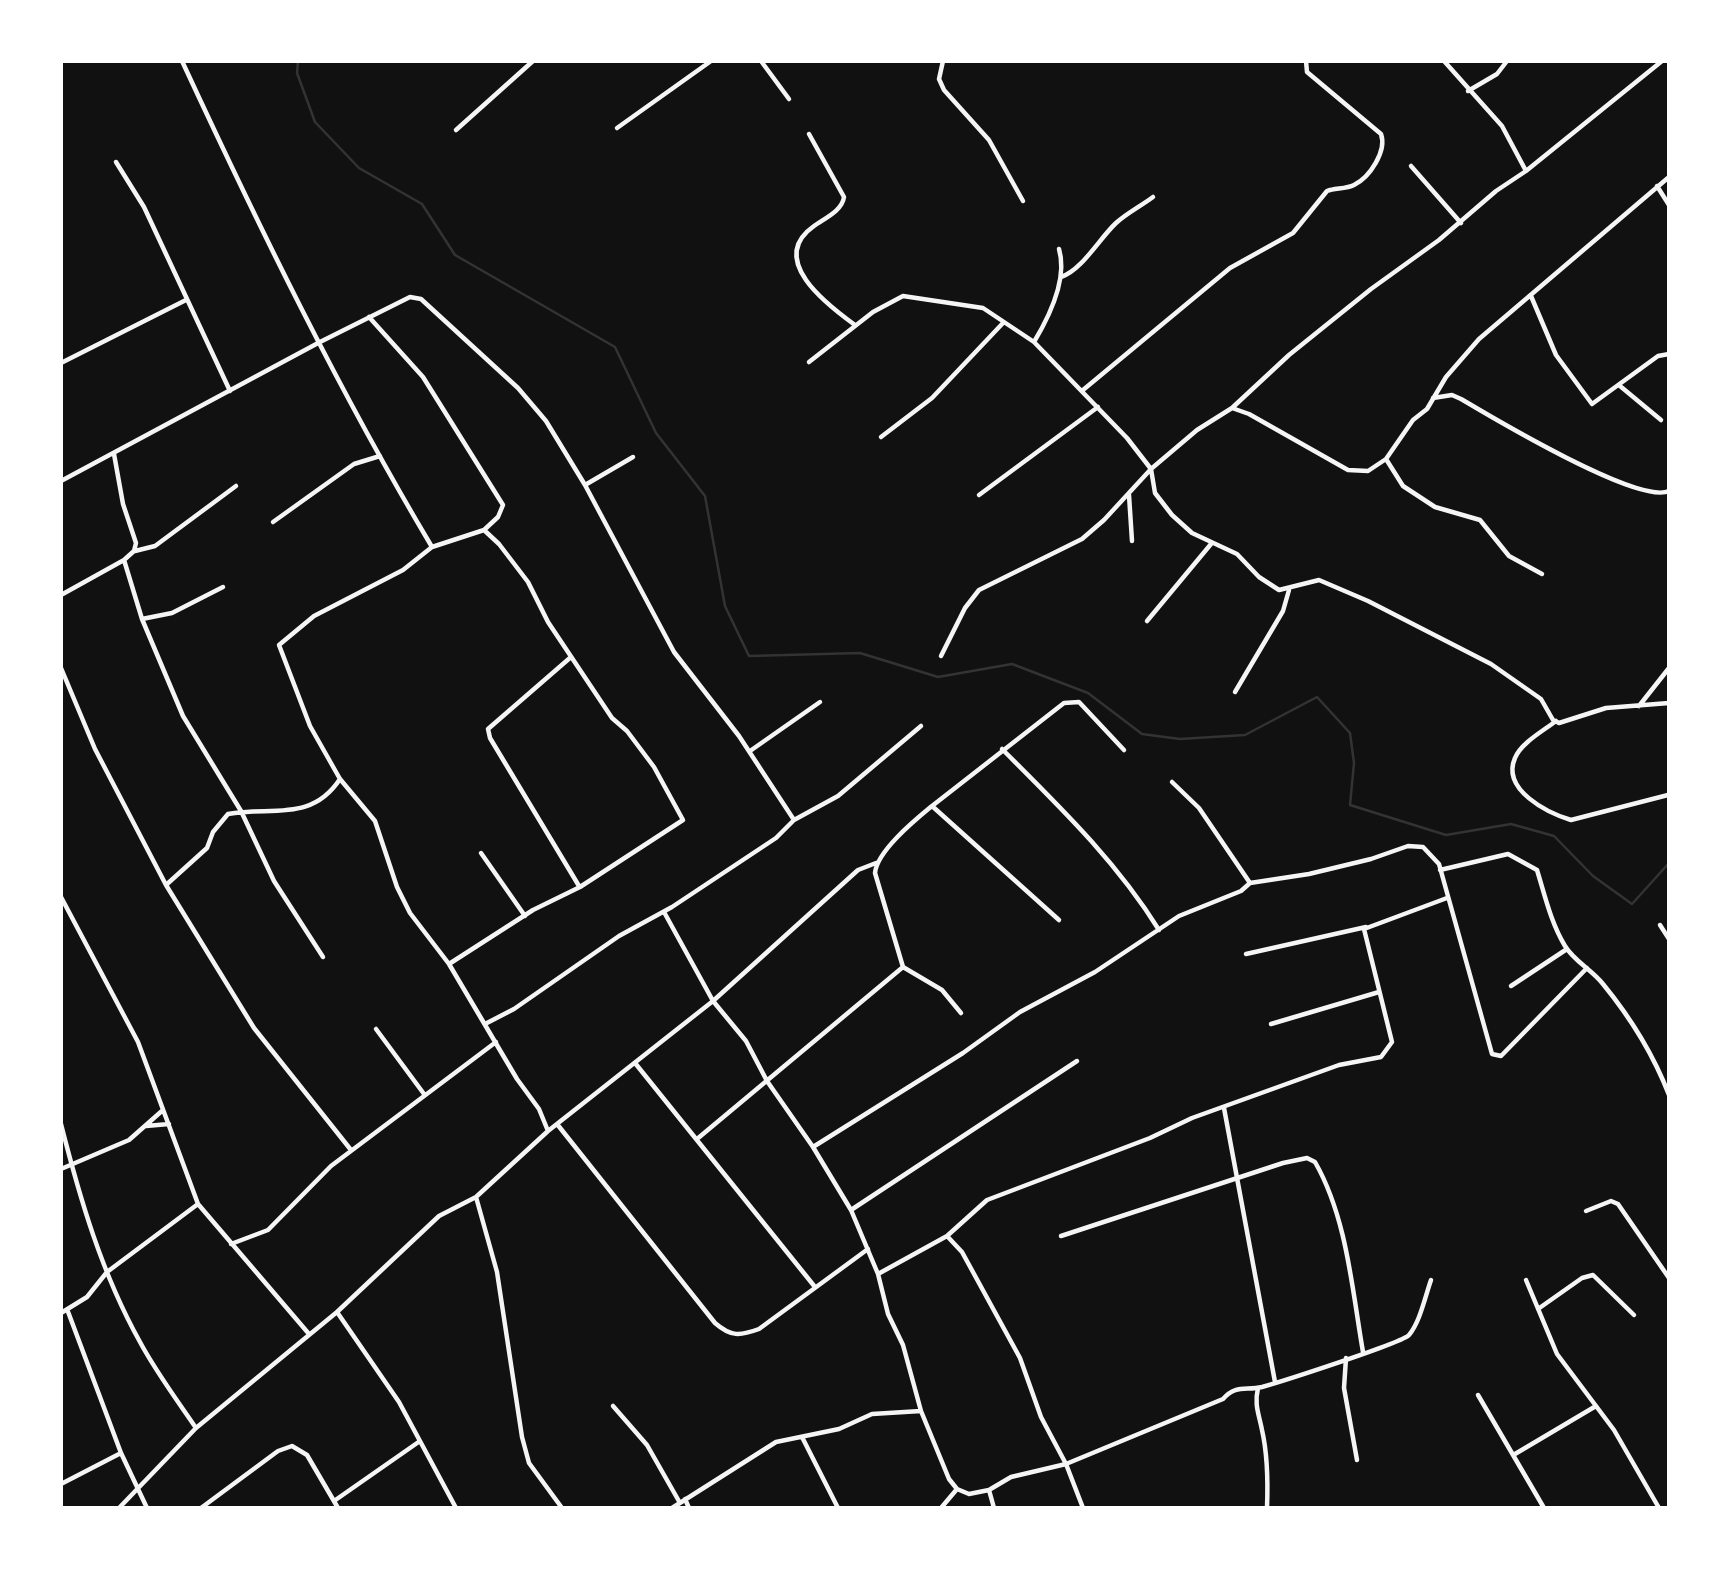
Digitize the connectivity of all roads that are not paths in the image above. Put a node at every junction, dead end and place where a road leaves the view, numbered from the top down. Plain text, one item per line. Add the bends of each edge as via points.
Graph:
1 (182, 61) edge
2 (533, 61) edge
3 (711, 61) edge
4 (761, 61) edge
5 (943, 61) edge
6 (1306, 61) edge
7 (1444, 61) edge
8 (1507, 61) edge
9 (1662, 61) edge
10 (1468, 91) junction
11 (789, 99) dead end
12 (617, 128) dead end
13 (456, 130) dead end
14 (809, 134) dead end
15 (116, 162) dead end
16 (1411, 166) dead end
17 (1526, 171) junction
18 (1669, 177) edge
19 (1657, 186) junction
20 (1153, 197) dead end
21 (1023, 201) dead end
22 (1669, 205) edge
23 (1461, 222) junction
24 (1059, 249) dead end
25 (1061, 277) junction
26 (1531, 296) junction
27 (186, 300) junction
28 (369, 317) junction
29 (1003, 323) junction
30 (855, 324) junction
31 (320, 342) junction
32 (1034, 342) junction
33 (1669, 354) edge
34 (809, 362) dead end
35 (61, 363) edge
36 (1620, 386) junction
37 (1083, 390) junction
38 (230, 391) junction
39 (1433, 398) junction
40 (1098, 407) junction
41 (1232, 408) junction
42 (1661, 420) dead end
43 (881, 437) dead end
44 (114, 454) junction
45 (380, 456) junction
46 (633, 457) dead end
47 (1385, 459) junction
48 (1151, 469) junction
49 (61, 481) edge
50 (585, 485) junction
51 (236, 486) dead end
52 (1669, 491) edge
53 (1129, 494) junction
54 (979, 495) dead end
55 (273, 522) dead end
56 (484, 530) junction
57 (1132, 541) dead end
58 (1211, 544) junction
59 (432, 547) junction
60 (134, 551) junction
61 (124, 560) junction
62 (1542, 574) dead end
63 (223, 587) dead end
64 (1289, 590) junction
65 (61, 595) edge
66 (142, 619) junction
67 (1147, 621) dead end
68 (941, 656) dead end
69 (571, 657) junction
70 (61, 667) edge
71 (1669, 668) edge
72 (1234, 692) dead end
73 (820, 702) dead end
74 (1669, 703) edge
75 (1638, 707) junction
76 (1556, 721) junction
77 (921, 726) dead end
78 (1002, 749) junction
79 (1124, 750) dead end
80 (750, 751) junction
81 (340, 779) junction
82 (1172, 782) dead end
83 (1668, 795) edge
84 (932, 806) junction
85 (241, 811) junction
86 (794, 820) junction
87 (481, 853) dead end
88 (876, 863) junction
89 (1440, 870) junction
90 (1250, 883) junction
91 (166, 885) junction
92 (580, 887) junction
93 (61, 897) edge
94 (1447, 898) junction
95 (664, 912) junction
96 (525, 916) junction
97 (1059, 920) dead end
98 (1660, 925) dead end
99 (1367, 926) junction
100 (1159, 930) junction
101 (1669, 939) edge
102 (1567, 949) junction
103 (1246, 954) dead end
104 (323, 957) dead end
105 (449, 964) junction
106 (903, 967) junction
107 (1587, 968) junction
108 (1511, 986) dead end
109 (1379, 992) junction
110 (713, 1001) junction
111 (961, 1013) dead end
112 (485, 1024) junction
113 (1271, 1024) dead end
114 (376, 1030) dead end
115 (496, 1042) junction
116 (1077, 1061) dead end
117 (635, 1063) junction
118 (767, 1081) junction
119 (424, 1094) junction
120 (1669, 1095) edge
121 (1224, 1108) junction
122 (163, 1110) junction
123 (61, 1124) edge
124 (169, 1124) junction
125 (557, 1124) junction
126 (145, 1126) junction
127 (548, 1131) junction
128 (697, 1139) junction
129 (813, 1147) junction
130 (351, 1150) junction
131 (73, 1163) junction
132 (61, 1169) edge
133 (1237, 1179) junction
134 (476, 1197) junction
135 (198, 1204) junction
136 (851, 1210) junction
137 (1586, 1211) dead end
138 (947, 1236) junction
139 (1061, 1236) dead end
140 (231, 1244) junction
141 (868, 1249) junction
142 (107, 1272) junction
143 (878, 1274) junction
144 (1669, 1278) edge
145 (1431, 1280) dead end
146 (1526, 1280) dead end
147 (816, 1287) junction
148 (67, 1309) junction
149 (1538, 1309) junction
150 (61, 1312) edge
151 (337, 1312) junction
152 (1634, 1315) dead end
153 (309, 1334) junction
154 (1363, 1352) junction
155 (1346, 1357) junction
156 (1275, 1382) junction
157 (1258, 1388) junction
158 (1478, 1395) dead end
159 (614, 1406) dead end
160 (1596, 1406) junction
161 (921, 1411) junction
162 (196, 1428) junction
163 (802, 1437) junction
164 (420, 1441) junction
165 (121, 1454) junction
166 (1515, 1454) junction
167 (1357, 1460) dead end
168 (1066, 1464) junction
169 (61, 1485) edge
170 (139, 1486) junction
171 (957, 1489) junction
172 (989, 1490) junction
173 (334, 1501) junction
174 (682, 1501) junction
175 (119, 1508) edge
176 (147, 1508) edge
177 (201, 1508) edge
178 (338, 1508) edge
179 (456, 1508) edge
180 (562, 1508) edge
181 (672, 1508) edge
182 (689, 1508) edge
183 (838, 1508) edge
184 (941, 1508) edge
185 (994, 1508) edge
186 (1083, 1508) edge
187 (1267, 1508) edge
188 (1544, 1508) edge
189 (1659, 1508) edge

1 - 31 street via 233,174
2 - 13 street
3 - 12 street
4 - 11 street
5 - 21 street via 939,79 944,90 989,140
6 - 37 street via 1307,72 1381,134 1381,153 1375,163 1352,187 1326,191 1293,233 1230,268
7 - 10 street
8 - 10 street via 1497,74
9 - 17 street
10 - 17 street via 1502,126
14 - 30 street via 844,197 835,212 800,239 795,251 822,302
15 - 27 street via 144,207
16 - 23 street
17 - 23 street
18 - 19 street
19 - 22 street
19 - 26 street
20 - 25 street via 1114,225 1076,271
23 - 41 street via 1289,355
24 - 25 street
25 - 32 street
26 - 36 street via 1556,355 1587,401 1592,404
26 - 39 street via 1479,339
27 - 35 street
27 - 38 street
28 - 31 street
28 - 50 street via 411,297 421,299 518,387 546,421
28 - 56 street via 423,377 503,505
29 - 30 street via 975,304 903,296
29 - 32 street
29 - 43 street via 932,398
30 - 34 street
31 - 38 street
31 - 45 street via 344,396
32 - 37 street
33 - 36 street via 1658,356
36 - 42 street
37 - 40 street
38 - 44 street
39 - 47 street
39 - 52 street via 1452,395 1461,399 1522,436 1645,493
40 - 48 street
40 - 54 street
41 - 47 street via 1348,470 1368,471
41 - 48 street
44 - 49 street
44 - 60 street via 136,542
45 - 55 street via 354,464
45 - 59 street
46 - 50 street
47 - 62 street via 1403,486 1435,507 1480,520 1509,556
48 - 53 street
48 - 58 street via 1155,493 1172,516
50 - 80 street via 674,652
51 - 60 street via 155,546
53 - 57 street
53 - 68 street via 1082,539 979,590
56 - 59 street
56 - 69 street via 528,582
58 - 64 street via 1237,554 1279,590
58 - 67 street
59 - 81 street via 402,570 314,616 279,645 310,726
60 - 61 street
61 - 65 street
61 - 66 street
63 - 66 street via 172,613
64 - 72 street via 1283,611
64 - 76 street via 1319,580 1385,610 1491,664 1541,699
66 - 85 street via 183,716
69 - 92 street via 488,729
69 - 92 street via 612,718 654,767 683,820
70 - 91 street via 95,749
71 - 75 street
73 - 80 street
74 - 75 street
75 - 76 street via 1606,708
76 - 83 street via 1515,757 1512,771 1524,795 1571,820
77 - 86 street via 838,796
78 - 79 street via 1073,700
78 - 84 street
78 - 100 street via 1094,840
80 - 86 street
81 - 85 street via 331,793 292,811
81 - 105 street via 375,821 410,913
82 - 90 street via 1199,808
84 - 88 street
84 - 97 street
85 - 91 street via 220,820 208,848
85 - 104 street via 274,881
86 - 95 street via 776,838
87 - 96 street
88 - 106 street
88 - 110 street via 858,870
89 - 90 street via 1428,851 1416,845 1309,874
89 - 94 street
89 - 102 street via 1508,853 1529,864 1537,870 1555,928
90 - 100 street
91 - 130 street via 254,1028
92 - 96 street
93 - 122 street via 138,1042
94 - 99 street
94 - 107 street via 1492,1054 1501,1056
95 - 110 street
95 - 112 street
96 - 105 street
98 - 101 street
99 - 103 street
99 - 109 street via 1364,934
100 - 129 street via 1095,972 1020,1012
102 - 107 street
102 - 108 street
105 - 112 street
106 - 111 street via 942,990
106 - 118 street
107 - 120 street via 1635,1029
109 - 113 street
109 - 121 street via 1392,1042 1385,1054 1339,1065
110 - 117 street
110 - 118 street via 746,1041
112 - 115 street
114 - 119 street
115 - 119 street
115 - 127 street
116 - 136 street
117 - 125 street
117 - 128 street
118 - 128 street
118 - 129 street
119 - 130 street
121 - 133 street
121 - 138 street via 987,1200
122 - 124 street
122 - 126 street
123 - 131 street
124 - 126 street
124 - 135 street
125 - 127 street
125 - 147 street via 727,1334 759,1329
126 - 131 street via 129,1140
127 - 134 street
128 - 147 street
129 - 136 street
130 - 140 street via 313,1181 268,1230
131 - 132 street
131 - 142 street via 82,1204
133 - 139 street
133 - 154 street via 1283,1163 1307,1158 1315,1162 1339,1224
133 - 156 street
134 - 151 street via 439,1216
134 - 180 street via 497,1272 529,1463
135 - 140 street
135 - 142 street
136 - 141 street
137 - 144 street via 1611,1201 1618,1204
138 - 143 street
138 - 168 street via 962,1252 1009,1337 1041,1417
140 - 153 street
141 - 143 street
141 - 147 street
142 - 148 street via 88,1297
142 - 162 street via 140,1343
143 - 161 street
145 - 154 street via 1407,1337
146 - 149 street
148 - 150 street
148 - 165 street
149 - 152 street via 1593,1275
149 - 160 street via 1557,1354
151 - 153 street
151 - 164 street
153 - 162 street
154 - 155 street
155 - 156 street
155 - 167 street via 1344,1388
156 - 157 street
157 - 168 street via 1242,1386 1223,1399
157 - 187 street via 1254,1404 1262,1430
158 - 166 street
159 - 174 street via 647,1445
160 - 166 street
160 - 189 street
161 - 163 street via 872,1413 839,1430
161 - 171 street
162 - 170 street
163 - 174 street via 754,1453
163 - 183 street
164 - 173 street
164 - 179 street
165 - 169 street
165 - 170 street
166 - 188 street
168 - 172 street via 1011,1477
168 - 186 street
170 - 175 street
170 - 176 street
171 - 172 street via 969,1494
171 - 184 street
172 - 185 street
173 - 177 street via 307,1455 292,1446 278,1451
173 - 178 street
174 - 181 street
174 - 182 street

